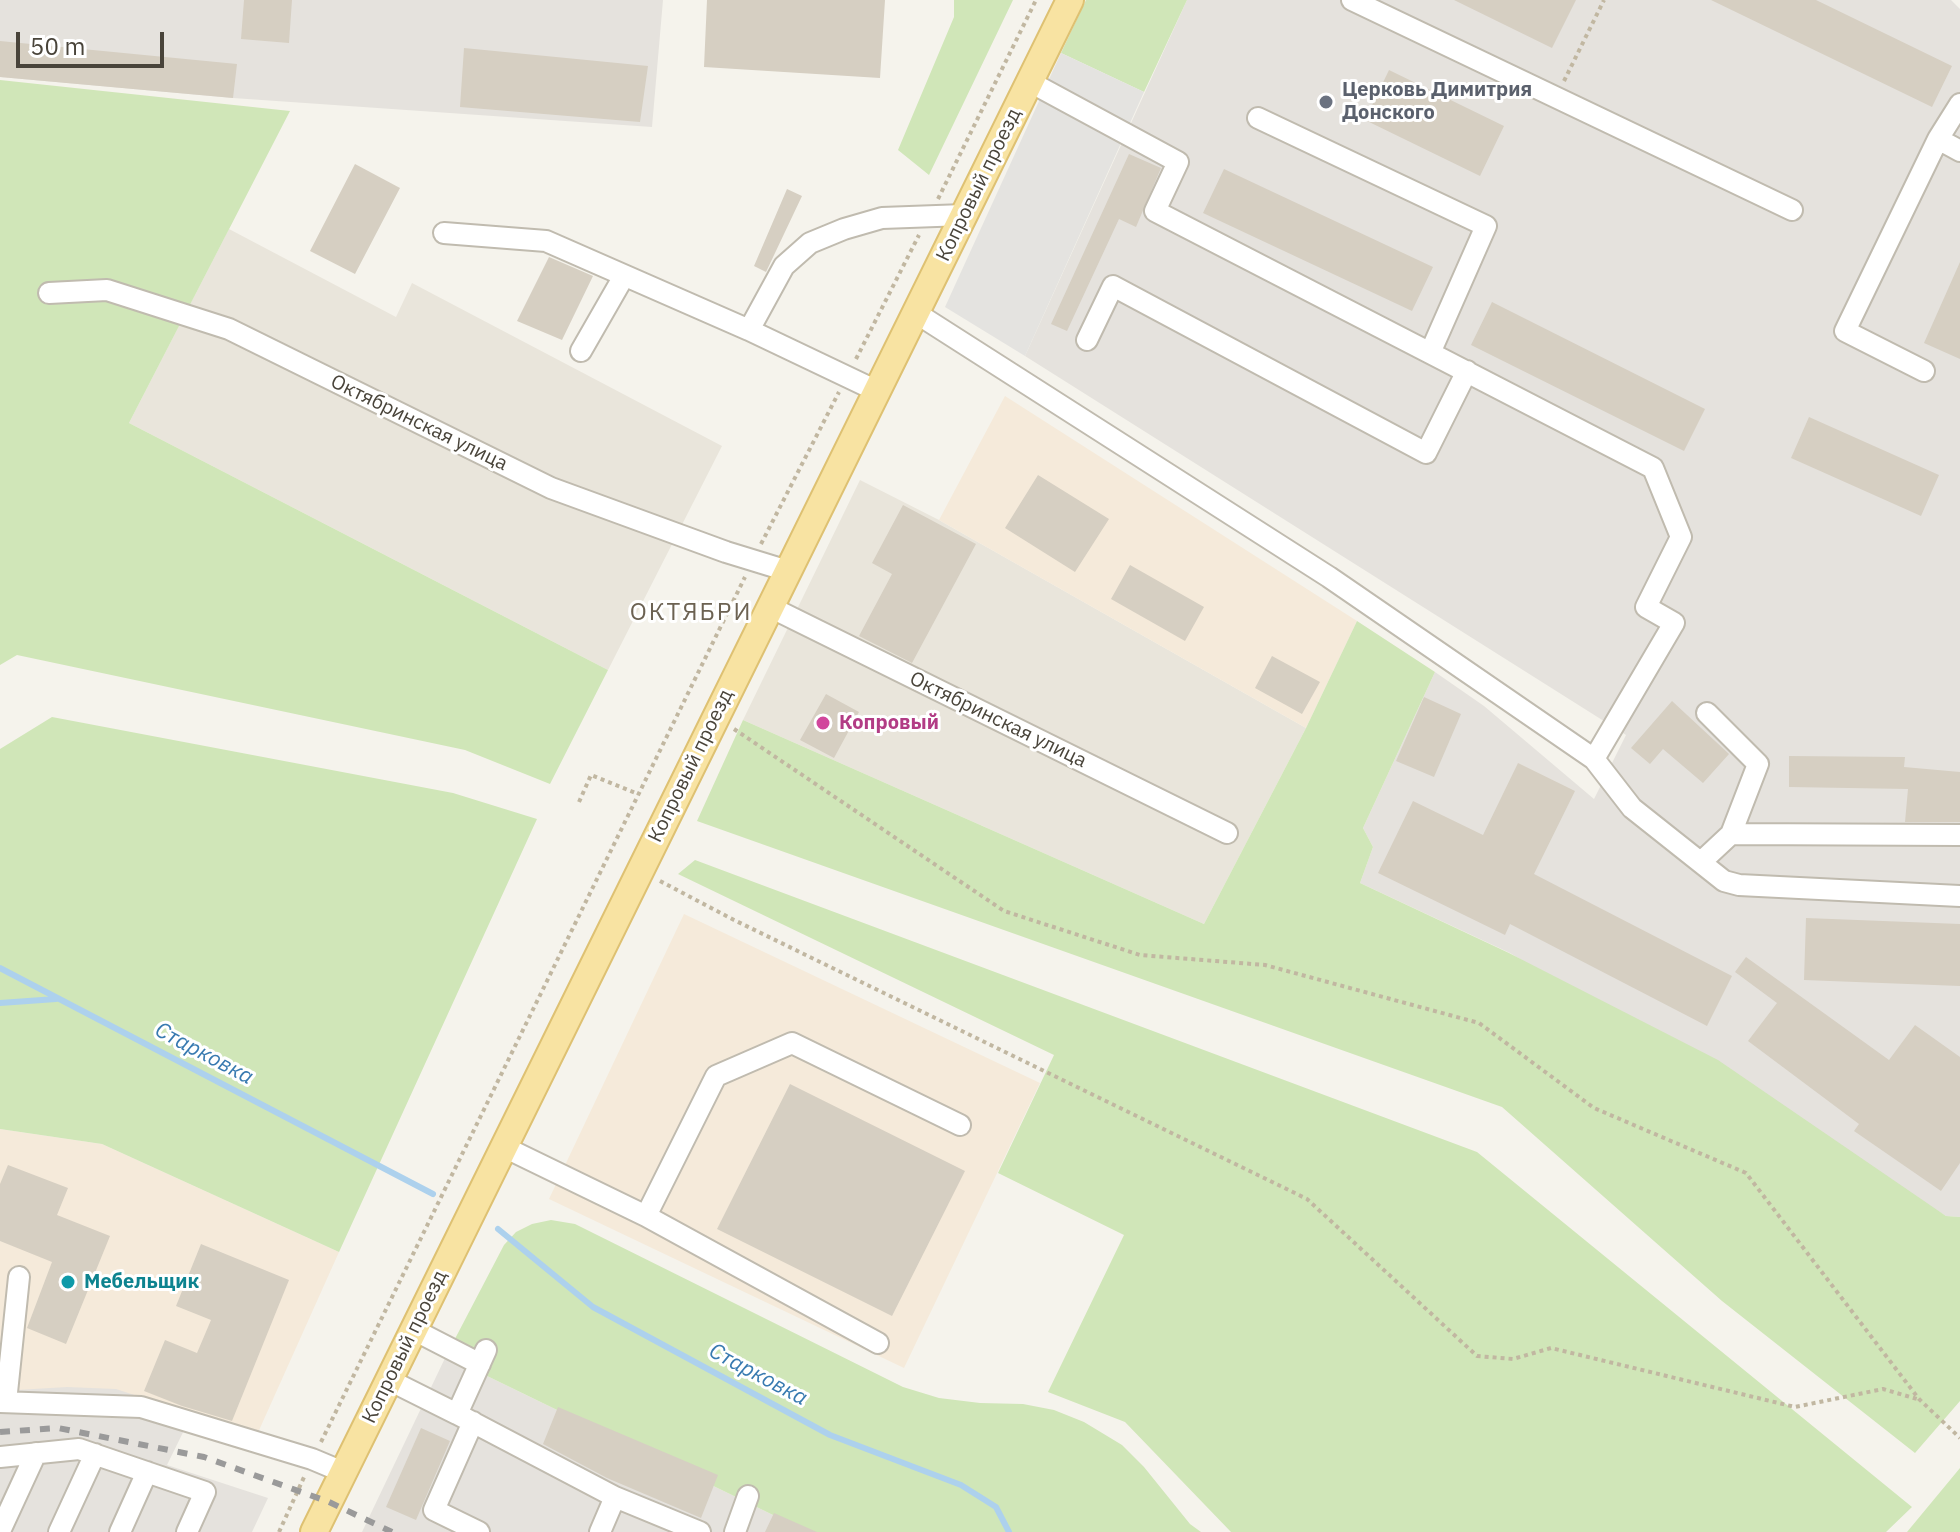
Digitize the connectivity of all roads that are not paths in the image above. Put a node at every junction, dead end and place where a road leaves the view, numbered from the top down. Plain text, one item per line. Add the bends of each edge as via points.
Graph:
1 (1070, 0) edge
2 (1352, 0) edge
3 (1030, 82) junction
4 (1960, 104) edge
5 (1258, 118) dead end
6 (1938, 139) junction
7 (1960, 151) edge
8 (1792, 210) dead end
9 (964, 215) junction
10 (444, 233) dead end
11 (624, 276) junction
12 (49, 293) dead end
13 (916, 313) junction
14 (749, 330) junction
15 (1087, 340) dead end
16 (581, 351) dead end
17 (1430, 353) junction
18 (1467, 371) junction
19 (1924, 371) dead end
20 (877, 391) junction
21 (788, 571) junction
22 (770, 607) junction
23 (1707, 713) dead end
24 (1594, 759) junction
25 (1227, 833) dead end
26 (1731, 834) junction
27 (1960, 835) edge
28 (1701, 862) junction
29 (1960, 896) edge
30 (960, 1125) dead end
31 (504, 1147) junction
32 (646, 1216) junction
33 (19, 1277) dead end
34 (414, 1330) junction
35 (878, 1343) dead end
36 (389, 1380) junction
37 (3, 1402) edge
38 (465, 1418) junction
39 (36, 1453) junction
40 (95, 1454) junction
41 (0, 1457) edge
42 (147, 1472) junction
43 (343, 1472) junction
44 (748, 1496) dead end
45 (615, 1497) junction
46 (0, 1531) edge
47 (59, 1532) edge
48 (120, 1532) edge
49 (187, 1532) edge
50 (314, 1532) edge
51 (479, 1532) edge
52 (600, 1532) edge
53 (700, 1532) edge
54 (735, 1532) edge

1 - 3 main road, Копровый проезд
2 - 8 street
3 - 9 main road, Копровый проезд
3 - 17 street via 1178,162 1155,211
4 - 6 street
5 - 17 street via 1486,226
6 - 7 street
6 - 19 street via 1845,331
9 - 13 main road, Копровый проезд
9 - 14 street via 882,218 810,243 784,266
10 - 11 street via 546,241
11 - 14 street
11 - 16 street
12 - 21 street, Октябринская улица via 107,290 229,329 551,488
13 - 20 main road, Копровый проезд
13 - 24 street via 1329,577
14 - 20 street
15 - 18 street via 1113,286 1426,453
17 - 18 street
18 - 24 street via 1653,468 1681,537 1646,607 1674,623
20 - 21 main road, Копровый проезд
21 - 22 main road, Копровый проезд
22 - 25 street, Октябринская улица
22 - 31 main road, Копровый проезд
23 - 26 street via 1758,764
24 - 28 street via 1632,808
26 - 27 street
26 - 28 street
28 - 29 street via 1724,881 1739,885
30 - 32 street via 792,1043 716,1076
31 - 32 street
31 - 34 main road, Копровый проезд
32 - 35 street
33 - 37 street
34 - 36 main road, Копровый проезд
34 - 38 street via 483,1357
36 - 38 street
36 - 43 main road, Копровый проезд
37 - 43 street via 141,1407
38 - 45 street
38 - 51 street via 434,1510
39 - 40 street via 79,1449
39 - 41 street
39 - 46 street
40 - 42 street
40 - 47 street
42 - 48 street
42 - 49 street via 205,1492
43 - 50 main road, Копровый проезд
44 - 54 street
45 - 52 street
45 - 53 street

